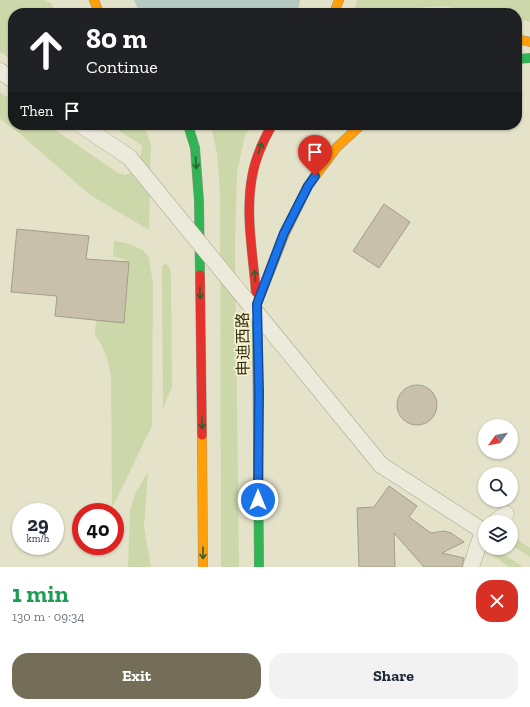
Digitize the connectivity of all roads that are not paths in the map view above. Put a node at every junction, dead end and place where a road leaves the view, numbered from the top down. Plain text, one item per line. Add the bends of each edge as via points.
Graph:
1 (88, 130) edge
2 (190, 130) edge
3 (269, 130) edge
4 (356, 130) edge
5 (257, 304) junction
6 (478, 519) edge
7 (478, 551) edge
8 (203, 567) edge
9 (260, 567) edge
10 (470, 567) edge

1 - 6 street, bridge via 129,157 381,465 446,507
2 -> 8 main road via 195,148 199,201
5 -> 3 main road, 申迪西路 via 250,193 255,165
4 - 5 main road via 337,147 308,186 284,233
5 - 9 main road, 申迪西路
7 - 10 street

